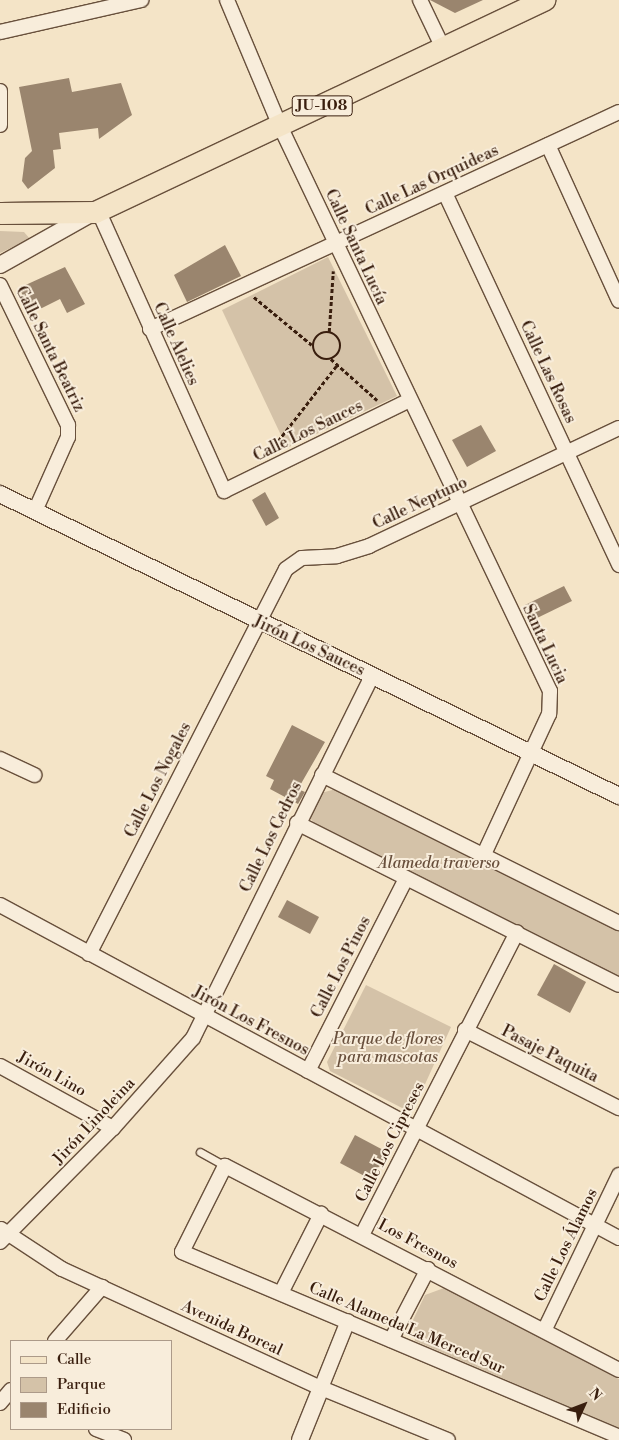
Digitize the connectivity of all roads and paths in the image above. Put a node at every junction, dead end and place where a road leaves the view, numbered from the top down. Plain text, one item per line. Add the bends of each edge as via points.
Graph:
1 (141, 0) edge
2 (227, 0) edge
3 (420, 0) edge
4 (544, 0) edge
5 (0, 32) edge
6 (443, 48) junction
7 (0, 91) edge
8 (619, 112) edge
9 (0, 125) edge
10 (280, 126) junction
11 (548, 145) junction
12 (445, 193) junction
13 (97, 211) junction
14 (0, 213) edge
15 (335, 244) junction
16 (0, 265) edge
17 (0, 285) edge
18 (241, 287) junction
19 (619, 301) edge
20 (150, 329) junction
21 (329, 332) junction
22 (312, 345) junction
23 (331, 360) junction
24 (337, 365) junction
25 (408, 401) junction
26 (389, 410) junction
27 (619, 428) edge
28 (278, 441) dead end
29 (566, 453) junction
30 (224, 491) joint
31 (0, 494) edge
32 (458, 506) junction
33 (35, 512) junction
34 (619, 565) edge
35 (259, 622) junction
36 (372, 676) junction
37 (531, 756) junction
38 (0, 759) edge
39 (34, 775) dead end
40 (322, 775) junction
41 (619, 796) edge
42 (297, 823) junction
43 (484, 854) junction
44 (406, 879) junction
45 (0, 905) edge
46 (619, 923) edge
47 (516, 932) junction
48 (89, 954) junction
49 (619, 985) edge
50 (202, 1015) junction
51 (465, 1030) junction
52 (0, 1066) edge
53 (308, 1071) junction
54 (619, 1108) edge
55 (114, 1128) junction
56 (416, 1130) junction
57 (200, 1152) dead end
58 (226, 1166) junction
59 (619, 1175) edge
60 (321, 1214) junction
61 (595, 1224) junction
62 (3, 1235) edge
63 (362, 1235) junction
64 (619, 1238) edge
65 (428, 1269) junction
66 (102, 1287) junction
67 (281, 1293) junction
68 (348, 1322) junction
69 (544, 1329) junction
70 (55, 1340) edge
71 (391, 1340) junction
72 (619, 1370) edge
73 (321, 1388) junction
74 (98, 1430) edge
75 (619, 1437) edge
76 (122, 1440) edge
77 (300, 1440) edge
78 (448, 1440) edge

1 - 5 street
2 - 10 street, Calle Santa Lucía
3 - 6 street
4 - 6 main road, JU-108
6 - 10 main road, JU-108
7 - 9 street
8 - 11 street, Calle Las Orquideas
10 - 13 main road, JU-108
10 - 15 street, Calle Santa Lucía
11 - 12 street, Calle Las Orquideas
11 - 19 street
12 - 15 street, Calle Las Orquideas
12 - 29 street, Calle Las Rosas
13 - 14 main road, JU-108
13 - 16 street
13 - 20 street, Calle Alelies
15 - 18 street, Calle Las Orquideas
15 - 21 path
15 - 25 street, Calle Santa Lucía
17 - 33 street, Calle Santa Beatriz via 68,426 68,437
18 - 20 street, Calle Las Orquideas
18 - 22 path
20 - 30 street, Calle Alelies
21 - 22 path via 316,336
21 - 23 path via 341,345
22 - 23 path via 318,357
23 - 24 path
24 - 26 path
24 - 28 path
25 - 26 street, Calle Los Sauces
25 - 32 street, Calle Santa Lucía
26 - 30 street, Calle Los Sauces
27 - 29 street, Calle Neptuno
29 - 32 street, Calle Neptuno
29 - 34 street, Calle Las Rosas
31 - 33 street, Jirón Los Sauces
32 - 35 street, Calle Neptuno via 358,550 295,562
32 - 37 street, Santa Lucia via 550,691 549,714
33 - 35 street, Jirón Los Sauces
35 - 36 street, Jirón Los Sauces
35 - 48 street, Calle Los Nogales
36 - 37 street, Jirón Los Sauces
36 - 40 street, Calle Los Cedros
37 - 41 street, Jirón Los Sauces
37 - 43 street, Santa Lucia
38 - 39 street
40 - 42 street, Calle Los Cedros
40 - 43 street
42 - 44 street
42 - 50 street, Calle Los Cedros
43 - 46 street
44 - 47 street
44 - 53 street, Calle Los Pinos
45 - 48 street, Jirón Los Fresnos
47 - 49 street
47 - 51 street, Calle Los Cipreses
48 - 50 street, Jirón Los Fresnos
50 - 53 street, Jirón Los Fresnos
50 - 55 street, Jirón Linoleina via 193,1038
51 - 54 street, Pasaje Paquita
51 - 56 street, Calle Los Cipreses
52 - 55 street, Jirón Lino
53 - 56 street, Jirón Los Fresnos
55 - 62 street, Jirón Linoleina
56 - 61 street, Jirón Los Fresnos
56 - 63 street, Calle Los Cipreses
57 - 58 lane, Los Fresnos
58 - 60 street, Los Fresnos
58 - 67 street, Calle Alameda La Merced Sur via 182,1252
59 - 61 street, Calle Los Álamos
60 - 63 street, Los Fresnos
60 - 67 street
61 - 64 street, Jirón Los Fresnos
61 - 69 street, Calle Los Álamos
62 - 66 street, Avenida Boreal via 62,1269
63 - 65 street, Los Fresnos
65 - 69 street, Los Fresnos
65 - 71 street
66 - 70 street
66 - 73 street, Avenida Boreal
67 - 68 street, Calle Alameda La Merced Sur
68 - 71 street, Calle Alameda La Merced Sur
68 - 73 street
69 - 72 street, Los Fresnos
71 - 75 street, Calle Alameda La Merced Sur
73 - 77 street
73 - 78 street, Avenida Boreal
74 - 76 street

